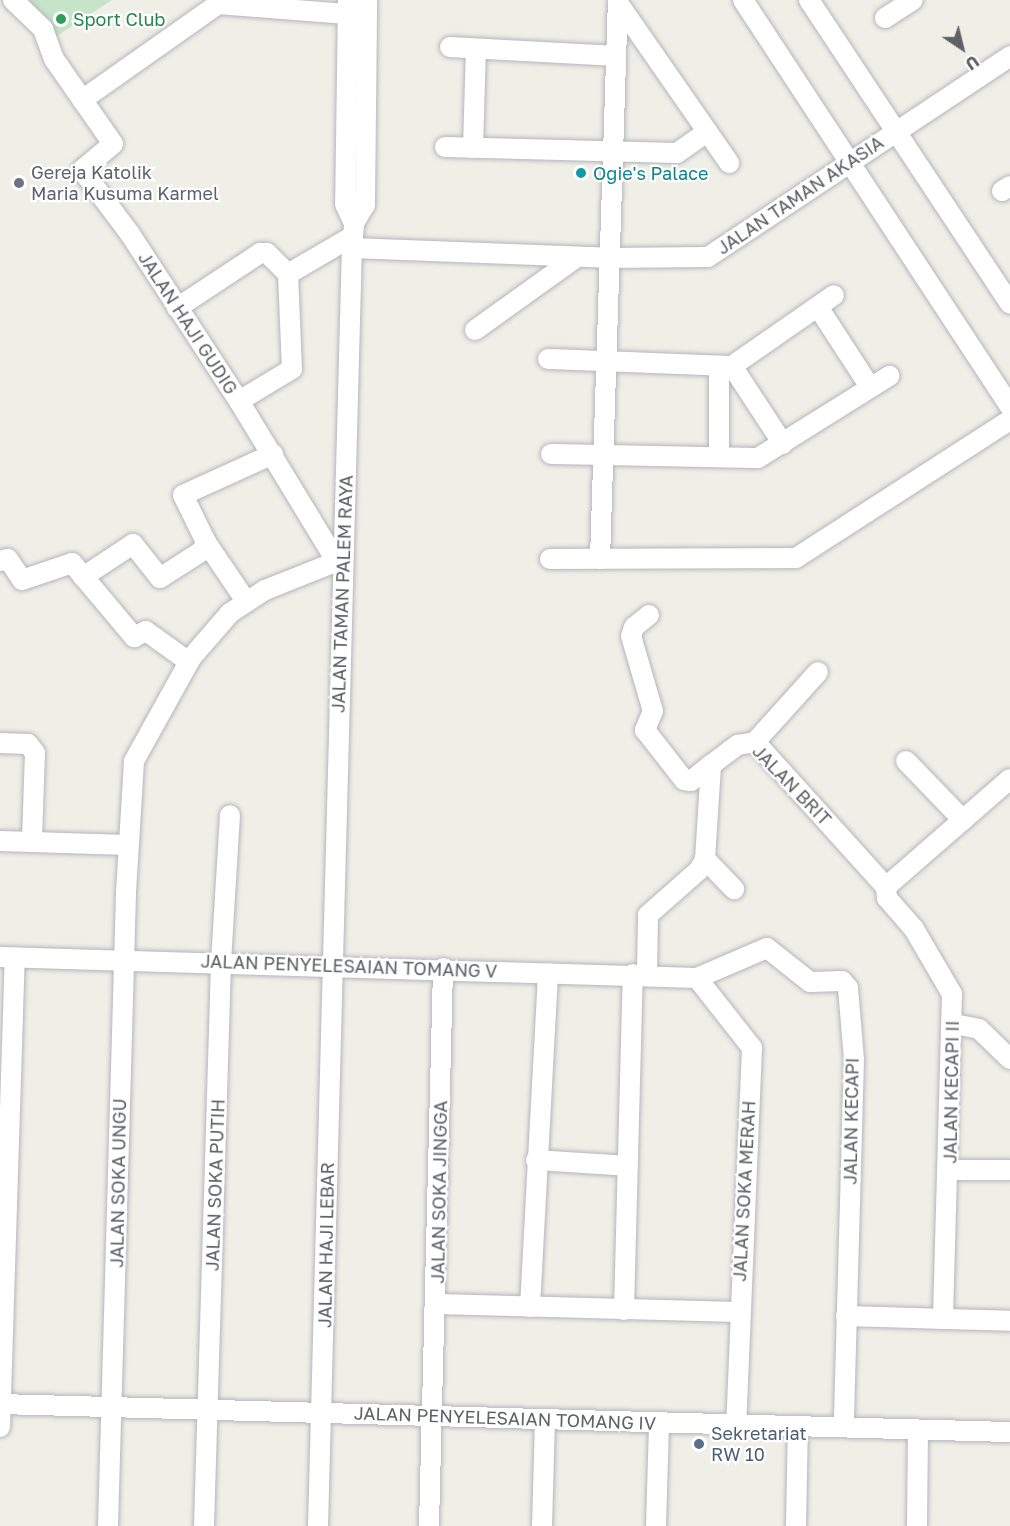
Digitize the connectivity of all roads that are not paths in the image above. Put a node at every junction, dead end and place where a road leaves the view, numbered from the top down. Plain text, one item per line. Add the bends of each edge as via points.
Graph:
1 (13, 0) edge
2 (367, 0) edge
3 (743, 0) edge
4 (809, 0) edge
5 (913, 0) edge
6 (618, 1) edge
7 (348, 7) edge
8 (885, 18) dead end
9 (450, 47) dead end
10 (476, 49) junction
11 (1010, 56) edge
12 (616, 57) junction
13 (82, 100) junction
14 (356, 112) junction
15 (895, 131) junction
16 (707, 132) junction
17 (445, 147) dead end
18 (473, 148) junction
19 (613, 153) junction
20 (850, 159) junction
21 (729, 163) dead end
22 (353, 236) junction
23 (577, 257) junction
24 (609, 258) junction
25 (288, 274) junction
26 (834, 295) dead end
27 (1009, 299) edge
28 (818, 307) junction
29 (177, 308) junction
30 (475, 330) dead end
31 (548, 359) dead end
32 (606, 362) junction
33 (726, 366) junction
34 (889, 376) dead end
35 (870, 387) junction
36 (239, 401) junction
37 (1010, 406) edge
38 (1010, 420) edge
39 (783, 444) junction
40 (273, 454) junction
41 (552, 454) dead end
42 (603, 455) junction
43 (718, 457) junction
44 (206, 542) junction
45 (550, 559) dead end
46 (600, 559) junction
47 (0, 561) edge
48 (338, 561) junction
49 (83, 577) junction
50 (246, 601) junction
51 (649, 615) dead end
52 (189, 662) junction
53 (818, 672) dead end
54 (755, 742) junction
55 (0, 743) edge
56 (906, 761) dead end
57 (711, 765) junction
58 (1008, 784) edge
59 (230, 815) dead end
60 (963, 820) junction
61 (0, 841) edge
62 (32, 841) junction
63 (128, 846) junction
64 (705, 859) junction
65 (886, 887) junction
66 (734, 889) dead end
67 (8, 957) edge
68 (124, 960) junction
69 (221, 962) junction
70 (330, 965) junction
71 (443, 968) junction
72 (548, 973) junction
73 (640, 974) junction
74 (697, 978) junction
75 (954, 1024) junction
76 (1010, 1059) edge
77 (5, 1073) edge
78 (536, 1160) junction
79 (628, 1166) junction
80 (949, 1170) junction
81 (1010, 1170) edge
82 (3, 1183) edge
83 (1, 1290) edge
84 (436, 1304) junction
85 (530, 1306) junction
86 (624, 1310) junction
87 (738, 1312) junction
88 (846, 1316) junction
89 (943, 1318) junction
90 (1010, 1321) edge
91 (0, 1404) edge
92 (114, 1406) junction
93 (209, 1409) junction
94 (323, 1413) junction
95 (434, 1416) junction
96 (545, 1419) junction
97 (659, 1422) junction
98 (736, 1424) junction
99 (798, 1426) junction
100 (0, 1427) edge
101 (844, 1427) junction
102 (918, 1430) junction
103 (1010, 1432) edge
104 (108, 1526) edge
105 (204, 1526) edge
106 (318, 1526) edge
107 (429, 1526) edge
108 (542, 1526) edge
109 (656, 1526) edge
110 (796, 1526) edge
111 (917, 1526) edge

1 - 13 street via 43,29 54,59
2 - 14 street, JALAN TAMAN PALEM RAYA
3 - 20 street
4 - 15 street
5 - 8 street
6 - 12 street
6 - 16 street
7 - 13 street via 218,4
7 - 14 street, JALAN TAMAN PALEM RAYA
9 - 10 street
10 - 12 street
10 - 18 street
11 - 15 street, JALAN TAMAN AKASIA
12 - 19 street
13 - 29 street, JALAN HAJI GUDIG via 113,144 82,170
14 - 22 street, JALAN TAMAN PALEM RAYA via 365,205
15 - 20 street, JALAN TAMAN AKASIA
15 - 27 street
16 - 19 street via 677,153
16 - 21 street
17 - 18 street
18 - 19 street
19 - 24 street
20 - 24 street, JALAN TAMAN AKASIA via 708,257
20 - 37 street
22 - 23 street, JALAN TAMAN AKASIA
22 - 25 street
22 - 48 street, JALAN TAMAN PALEM RAYA
23 - 24 street, JALAN TAMAN AKASIA
23 - 30 street
24 - 32 street
25 - 29 street via 272,257 260,253
25 - 36 street via 292,369
26 - 28 street
28 - 33 street
28 - 35 street
29 - 36 street, JALAN HAJI GUDIG
31 - 32 street
32 - 33 street
32 - 42 street
33 - 39 street
33 - 43 street
34 - 35 street
35 - 39 street
36 - 40 street, JALAN HAJI GUDIG
38 - 46 street via 796,558
39 - 43 street via 758,458
40 - 44 street via 183,495
40 - 48 street, JALAN HAJI GUDIG
41 - 42 street
42 - 43 street
42 - 46 street
44 - 49 street via 202,551 160,578 133,544
44 - 50 street
45 - 46 street
47 - 49 street via 8,559 22,580 72,563
48 - 50 street
48 - 70 street, JALAN TAMAN PALEM RAYA
49 - 52 street via 134,637 146,630
50 - 52 street via 214,630
51 - 57 street, JALAN BRIT via 634,627 631,636 653,711 645,730 684,780 691,781
52 - 63 street, JALAN SOKA UNGU via 134,761
53 - 54 street
54 - 57 street, JALAN BRIT via 738,745
54 - 65 street, JALAN BRIT
55 - 62 street via 28,744 35,753
56 - 60 street
57 - 64 street
58 - 60 street
59 - 69 street, JALAN SOKA PUTIH
60 - 65 street
61 - 62 street
62 - 63 street
63 - 68 street, JALAN SOKA UNGU
64 - 66 street
64 - 73 street via 697,872 648,915
65 - 75 street, JALAN KECAPI II via 887,898 914,929 948,981
67 - 68 street, JALAN PENYELESAIAN TOMANG V
67 - 77 street
68 - 69 street, JALAN PENYELESAIAN TOMANG V
68 - 92 street, JALAN SOKA UNGU
69 - 70 street, JALAN PENYELESAIAN TOMANG V
69 - 93 street, JALAN SOKA PUTIH
70 - 71 street, JALAN PENYELESAIAN TOMANG V
70 - 94 street, JALAN HAJI LEBAR
71 - 72 street, JALAN PENYELESAIAN TOMANG V
71 - 84 street, JALAN SOKA JINGGA
72 - 73 street, JALAN PENYELESAIAN TOMANG V
72 - 78 street
73 - 74 street, JALAN PENYELESAIAN TOMANG V
73 - 79 street
74 - 87 street, JALAN SOKA MERAH via 752,1048
74 - 88 street, JALAN KECAPI via 767,948 810,982 842,981 848,988 854,1059
75 - 76 street via 979,1029
75 - 80 street, JALAN KECAPI II
77 - 82 street
78 - 79 street
78 - 85 street
79 - 86 street
80 - 81 street
80 - 89 street, JALAN KECAPI II
82 - 83 street
83 - 91 street
84 - 85 street
84 - 95 street, JALAN SOKA JINGGA
85 - 86 street
86 - 87 street
87 - 98 street, JALAN SOKA MERAH
88 - 89 street
88 - 101 street, JALAN KECAPI
89 - 90 street
91 - 92 street, JALAN PENYELESAIAN TOMANG IV
91 - 100 street
92 - 93 street, JALAN PENYELESAIAN TOMANG IV
92 - 104 street, JALAN SOKA UNGU
93 - 94 street, JALAN PENYELESAIAN TOMANG IV
93 - 105 street, JALAN SOKA PUTIH
94 - 95 street, JALAN PENYELESAIAN TOMANG IV
94 - 106 street, JALAN HAJI LEBAR
95 - 96 street, JALAN PENYELESAIAN TOMANG IV
95 - 107 street, JALAN SOKA JINGGA
96 - 97 street, JALAN PENYELESAIAN TOMANG IV
96 - 108 street
97 - 98 street, JALAN PENYELESAIAN TOMANG IV
97 - 109 street
98 - 99 street, JALAN PENYELESAIAN TOMANG IV
99 - 101 street, JALAN PENYELESAIAN TOMANG IV
99 - 110 street
101 - 102 street, JALAN PENYELESAIAN TOMANG IV
102 - 103 street, JALAN PENYELESAIAN TOMANG IV
102 - 111 street

